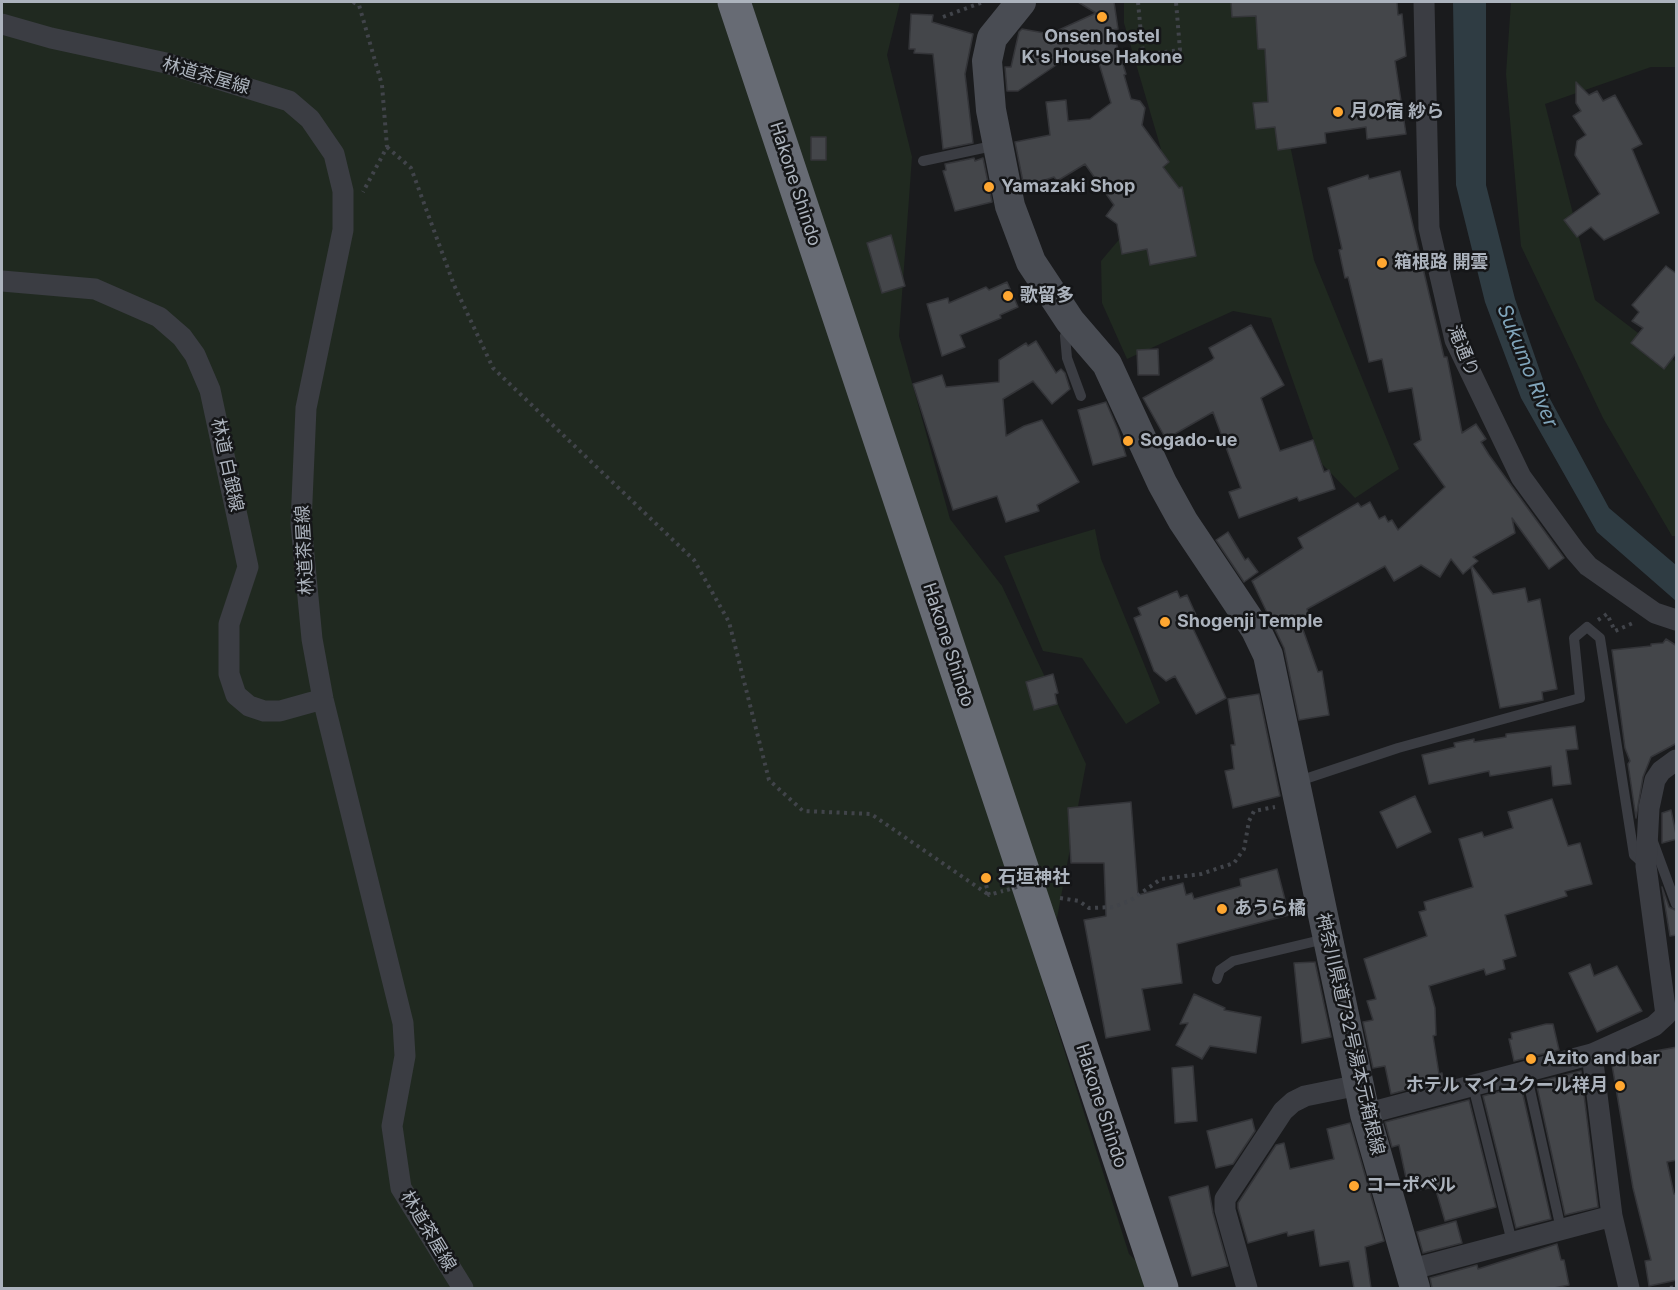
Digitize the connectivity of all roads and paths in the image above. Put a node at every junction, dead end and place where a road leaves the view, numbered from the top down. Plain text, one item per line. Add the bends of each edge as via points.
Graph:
1 (353, 2) edge
2 (734, 2) edge
3 (983, 2) edge
4 (1021, 2) edge
5 (1138, 2) edge
6 (1176, 2) edge
7 (1424, 2) edge
8 (943, 17) dead end
9 (2, 24) edge
10 (997, 145) junction
11 (387, 147) junction
12 (923, 161) dead end
13 (343, 230) junction
14 (2, 280) edge
15 (1070, 321) junction
16 (1081, 396) dead end
17 (1655, 613) junction
18 (1677, 620) edge
19 (1587, 627) junction
20 (323, 699) junction
21 (1677, 760) edge
22 (1298, 792) junction
23 (1649, 830) junction
24 (1646, 866) junction
25 (984, 878) dead end
26 (1051, 885) dead end
27 (989, 896) junction
28 (1055, 896) dead end
29 (1677, 903) edge
30 (1329, 939) junction
31 (1217, 979) dead end
32 (1592, 1054) junction
33 (1526, 1072) junction
34 (1359, 1085) junction
35 (1473, 1086) junction
36 (1365, 1114) junction
37 (1612, 1216) junction
38 (1561, 1229) junction
39 (1512, 1242) junction
40 (1412, 1279) edge
41 (1677, 1287) edge
42 (463, 1288) edge
43 (1162, 1288) edge
44 (1247, 1288) edge
45 (1629, 1288) edge
46 (1670, 1288) edge

1 - 11 path via 359,5 382,85
2 - 43 highway, Hakone Shindo
3 - 8 path
4 - 10 main road, 神奈川県道732号湯本元箱根線 via 999,26 988,47 987,77
5 - 6 path via 1143,55 1180,50
7 - 17 street, 滝通り via 1429,228 1455,340 1521,477 1561,532 1588,566
9 - 13 street, 林道茶屋線 via 166,63 289,101 310,119 334,154 343,191
10 - 12 lane
10 - 15 main road, 神奈川県道732号湯本元箱根線 via 1020,236 1040,278
11 - 13 path
11 - 27 path via 411,168 454,285 493,368 694,560 729,622 770,780 803,811 871,814
13 - 20 street, 林道茶屋線 via 306,408 301,524 312,639
14 - 20 street, 林道 白銀線 via 95,289 159,317 182,337 195,355 210,390 246,551 248,567 232,611 227,648 236,695 249,706 264,711 280,711
15 - 16 lane via 1065,336 1066,352
15 - 22 main road, 神奈川県道732号湯本元箱根線 via 1107,364 1183,521 1262,641 1272,669
17 - 18 street, 滝通り
17 - 19 path via 1615,631 1607,614
19 - 22 lane via 1574,638 1580,698 1398,748
19 - 24 lane via 1600,638 1634,855
20 - 42 street, 林道茶屋線 via 404,1023 405,1056 392,1125 400,1188
21 - 23 street via 1655,780
22 - 28 path via 1254,811 1244,849 1234,863 1201,874 1161,879 1114,907 1089,908
22 - 30 main road, 神奈川県道732号湯本元箱根線
23 - 24 street
23 - 29 lane
24 - 32 street via 1666,1015 1654,1026
25 - 27 path
26 - 27 path, bridge via 1048,876
30 - 31 lane via 1233,962 1220,970
30 - 34 main road, 神奈川県道732号湯本元箱根線
32 - 33 street
32 - 37 street
33 - 35 street
33 - 38 lane
34 - 36 main road, 神奈川県道732号湯本元箱根線
34 - 44 street via 1293,1102 1283,1111 1225,1199
35 - 36 street
35 - 39 lane
36 - 40 main road, 神奈川県道732号湯本元箱根線
37 - 38 street
37 - 45 street
38 - 39 street
39 - 40 street
41 - 46 path

